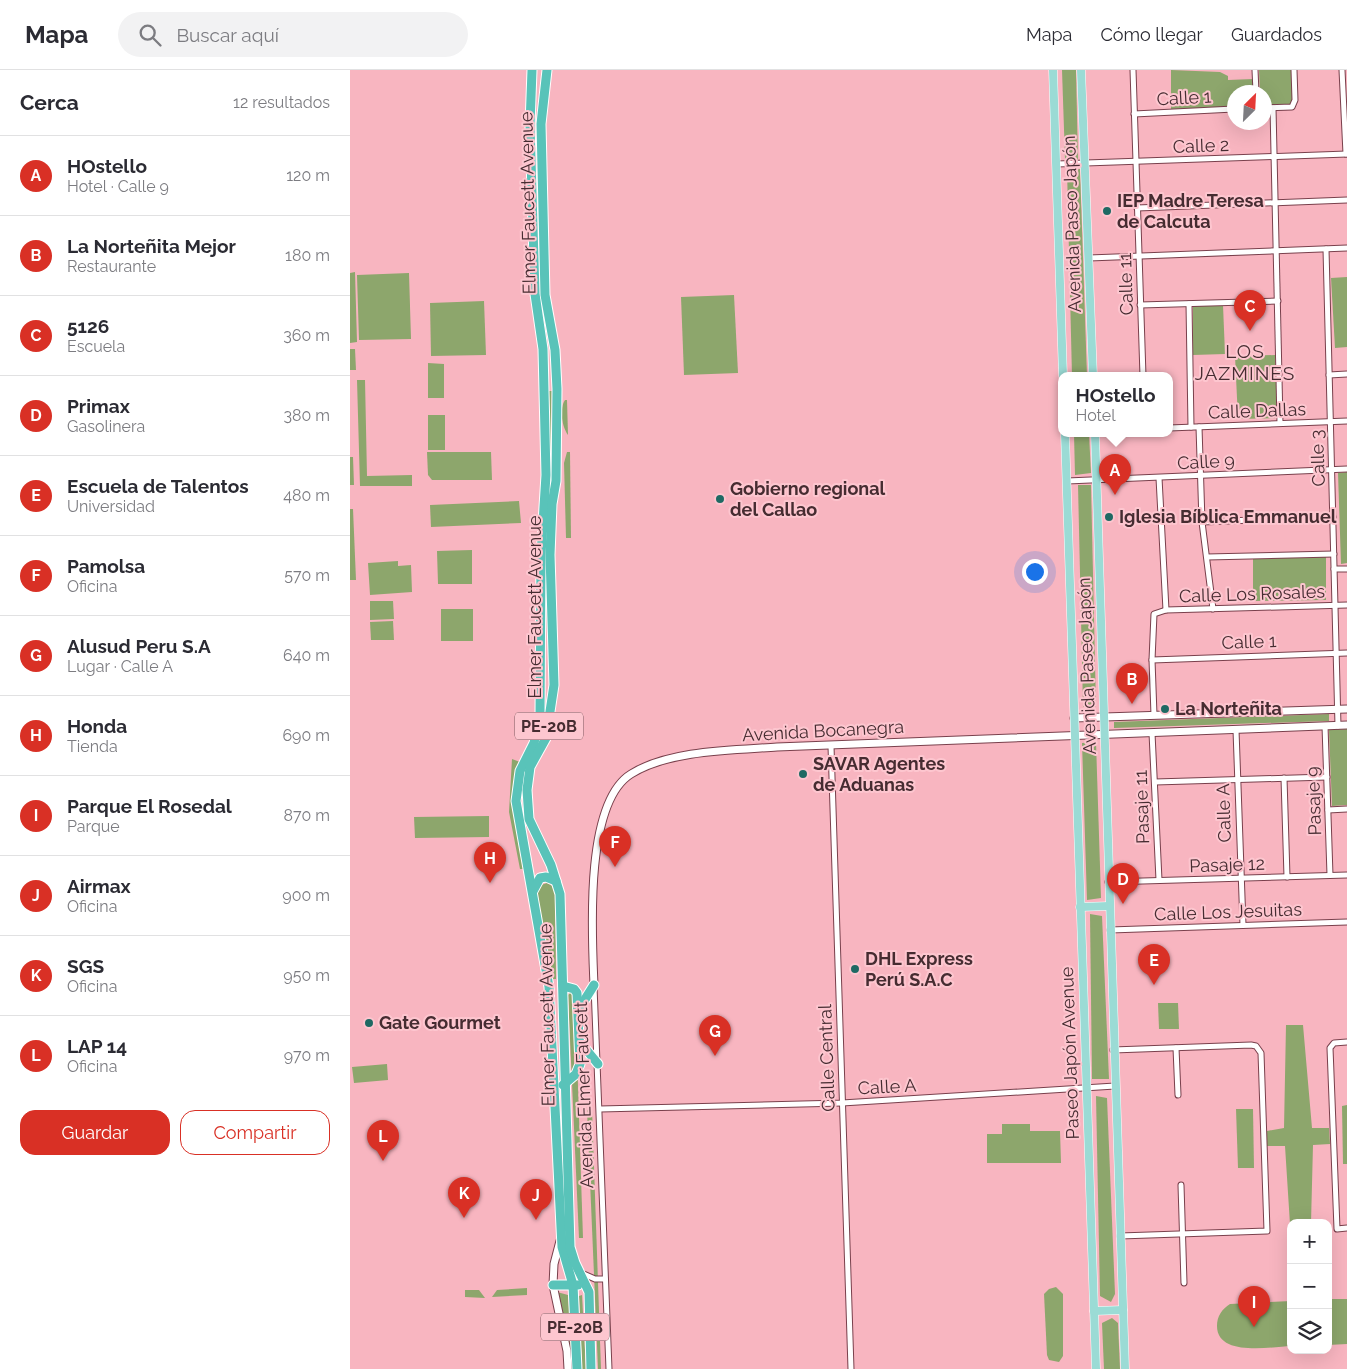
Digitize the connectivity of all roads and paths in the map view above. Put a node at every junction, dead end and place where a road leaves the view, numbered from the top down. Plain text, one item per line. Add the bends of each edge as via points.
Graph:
1 (532, 70) edge
2 (547, 70) edge
3 (1053, 70) edge
4 (1081, 70) edge
5 (1133, 70) edge
6 (1255, 70) edge
7 (1294, 70) edge
8 (1342, 70) edge
9 (1256, 85) edge
10 (1273, 108) joint
11 (1227, 110) edge
12 (1134, 114) junction
13 (1346, 154) edge
14 (1274, 157) junction
15 (1136, 162) junction
16 (1085, 163) junction
17 (1057, 164) junction
18 (1347, 200) edge
19 (1275, 204) junction
20 (1137, 208) junction
21 (1347, 248) edge
22 (1326, 249) junction
23 (1276, 250) junction
24 (1139, 255) junction
25 (1089, 258) junction
26 (1278, 301) junction
27 (1140, 304) junction
28 (1189, 304) junction
29 (1063, 372) edge
30 (1093, 372) edge
31 (1143, 372) edge
32 (1347, 374) edge
33 (1329, 375) junction
34 (1347, 421) edge
35 (1330, 422) junction
36 (1280, 424) junction
37 (1192, 427) junction
38 (1199, 427) junction
39 (1173, 428) edge
40 (1065, 437) edge
41 (1095, 437) edge
42 (1332, 469) junction
43 (1347, 469) edge
44 (1201, 476) junction
45 (1159, 478) junction
46 (1096, 479) junction
47 (1066, 480) junction
48 (1333, 518) junction
49 (1202, 522) junction
50 (1334, 554) junction
51 (1207, 557) junction
52 (1334, 569) junction
53 (1347, 569) edge
54 (1335, 605) junction
55 (1347, 605) edge
56 (1166, 610) junction
57 (1213, 610) junction
58 (1347, 652) edge
59 (1336, 653) junction
60 (1152, 660) junction
61 (1338, 710) junction
62 (1347, 710) edge
63 (1154, 715) junction
64 (1103, 716) junction
65 (1074, 718) junction
66 (1347, 725) edge
67 (1325, 726) junction
68 (1338, 726) junction
69 (1236, 730) junction
70 (1152, 733) junction
71 (1104, 735) junction
72 (1074, 736) junction
73 (831, 746) junction
74 (1327, 777) junction
75 (1284, 778) junction
76 (1237, 780) junction
77 (1154, 782) junction
78 (1347, 809) edge
79 (1328, 810) junction
80 (602, 820) joint
81 (1330, 875) junction
82 (1347, 875) edge
83 (1287, 876) junction
84 (1240, 878) junction
85 (1158, 880) junction
86 (556, 881) junction
87 (1108, 882) junction
88 (532, 894) junction
89 (1109, 906) junction
90 (1080, 907) junction
91 (1347, 922) edge
92 (1243, 925) junction
93 (1110, 930) junction
94 (594, 985) junction
95 (563, 986) junction
96 (579, 1010) junction
97 (580, 1042) junction
98 (1347, 1042) edge
99 (1176, 1048) junction
100 (1113, 1050) junction
101 (598, 1064) junction
102 (565, 1084) junction
103 (1115, 1086) junction
104 (554, 1088) junction
105 (1086, 1089) junction
106 (1178, 1096) dead end
107 (842, 1103) junction
108 (600, 1110) junction
109 (556, 1162) junction
110 (568, 1162) junction
111 (1181, 1185) dead end
112 (1347, 1228) edge
113 (1182, 1234) junction
114 (1120, 1236) junction
115 (565, 1238) junction
116 (579, 1272) junction
117 (605, 1279) junction
118 (1184, 1283) dead end
119 (553, 1285) junction
120 (573, 1285) junction
121 (589, 1292) junction
122 (1123, 1310) junction
123 (1094, 1311) junction
124 (568, 1369) edge
125 (577, 1369) edge
126 (591, 1369) edge
127 (609, 1369) edge
128 (851, 1369) edge
129 (1096, 1369) edge
130 (1125, 1369) edge

1 - 88 highway, Elmer Faucett Avenue / PE-20B via 530,125 534,284 543,349 546,475 541,555 540,716 534,743 520,771 516,801
2 - 86 highway, Elmer Faucett Avenue / PE-20B via 541,124 545,295 555,350 557,389 556,481 550,555 554,685 545,741 530,766 527,790 529,819
3 - 17 main road, Avenida Paseo Japón
4 - 16 main road, Avenida Paseo Japón
5 - 12 street, Calle 11
6 - 9 street
7 - 10 street via 1296,100 1292,107
8 - 13 street
10 - 14 street
11 - 12 street, Calle 1
12 - 15 street, Calle 11
13 - 14 street, Calle 2
14 - 15 street, Calle 2
14 - 19 street
15 - 16 street, Calle 2
15 - 20 street, Calle 11
16 - 17 street, Calle 2
16 - 25 main road, Avenida Paseo Japón
17 - 29 main road, Avenida Paseo Japón
18 - 19 street
19 - 20 street
19 - 23 street
20 - 24 street, Calle 11
21 - 22 street
22 - 23 street
22 - 33 street, Calle 3
23 - 24 street
23 - 26 street
24 - 25 street
24 - 27 street, Calle 11
25 - 30 main road, Avenida Paseo Japón
26 - 28 street
26 - 36 street
27 - 28 street
27 - 31 street, Calle 11
28 - 37 street
32 - 33 street
33 - 35 street, Calle 3
34 - 35 street, Calle Dallas
35 - 36 street, Calle Dallas
35 - 42 street, Calle 3
36 - 38 street, Calle Dallas
37 - 38 street, Calle Dallas
37 - 39 street, Calle Dallas
38 - 44 street
40 - 47 main road, Avenida Paseo Japón
41 - 46 main road, Avenida Paseo Japón
42 - 43 street, Calle 9
42 - 44 street, Calle 9
42 - 48 street, Calle 3
44 - 45 street, Calle 9
44 - 49 street
45 - 46 street, Calle 9
45 - 56 street
46 - 47 street, Calle 9
46 - 64 main road, Avenida Paseo Japón
47 - 65 main road, Avenida Paseo Japón
48 - 49 street
48 - 50 street, Calle 3
49 - 51 street
50 - 51 street
50 - 52 street, Calle 3
51 - 57 street
52 - 53 street
52 - 54 street, Calle 3
54 - 55 street, Calle Los Rosales
54 - 57 street, Calle Los Rosales
54 - 59 street, Calle 3
56 - 57 street, Calle Los Rosales
56 - 60 street, Calle Los Rosales via 1154,614
58 - 59 street, Calle 1
59 - 60 street, Calle 1
59 - 61 street, Calle 3
60 - 63 street
61 - 62 main road
61 - 63 main road
61 - 68 street, Calle 3
63 - 64 main road
64 - 65 main road
64 - 71 main road, Avenida Paseo Japón
65 - 72 main road, Avenida Paseo Japón
66 - 68 main road, Avenida Bocanegra
67 - 68 main road, Avenida Bocanegra
67 - 69 main road, Avenida Bocanegra
67 - 74 street, Pasaje 9
69 - 70 main road, Avenida Bocanegra
69 - 76 street, Calle A
70 - 71 main road, Avenida Bocanegra
70 - 77 street, Pasaje 11
71 - 72 main road, Avenida Bocanegra
71 - 87 main road, Avenida Paseo Japón
72 - 73 main road, Avenida Bocanegra
72 - 90 main road, Paseo Japón Avenue
73 - 80 main road, Avenida Bocanegra via 716,752 654,764 622,780
73 - 107 street, Calle Central
74 - 75 street
74 - 79 street, Pasaje 9
75 - 76 street
75 - 83 street
76 - 77 street
76 - 84 street, Calle A
77 - 85 street, Pasaje 11
78 - 79 street
79 - 81 street, Pasaje 9
80 - 94 main road, Avenida Elmer Faucett via 592,893
81 - 82 street, Pasaje 12
81 - 83 street, Pasaje 12
83 - 84 street, Pasaje 12
84 - 85 street, Pasaje 12
84 - 92 street, Calle A
85 - 87 street, Pasaje 12
86 - 88 highway via 540,878
86 - 95 highway, Elmer Faucett Avenue / PE-20B via 560,894
87 - 89 main road
88 - 104 highway, Elmer Faucett Avenue / PE-20B via 549,987
89 - 90 main road
89 - 93 main road
90 - 105 main road, Paseo Japón Avenue
91 - 92 street, Calle Los Jesuitas
92 - 93 street, Calle Los Jesuitas
93 - 100 main road
94 - 96 highway
94 - 101 street, Avenida Elmer Faucett
95 - 96 highway via 577,993
95 - 102 highway, Elmer Faucett Avenue / PE-20B
96 - 97 highway
97 - 101 highway
97 - 102 highway via 580,1064 576,1074
98 - 112 street via 1332,1045 1336,1229
99 - 100 street
99 - 106 street
99 - 113 street via 1252,1045 1261,1053 1267,1231
100 - 103 main road
101 - 108 street, Avenida Elmer Faucett
102 - 104 highway
102 - 110 highway, Elmer Faucett Avenue / PE-20B
103 - 105 street, Calle A
103 - 114 main road
104 - 109 highway, Elmer Faucett Avenue / PE-20B
105 - 107 street, Calle A
105 - 123 main road, Paseo Japón Avenue
107 - 108 street, Calle A
107 - 128 street, Calle Central
108 - 117 street, Avenida Elmer Faucett
109 - 110 highway
109 - 115 highway, Elmer Faucett Avenue / PE-20B
110 - 115 highway, Elmer Faucett Avenue / PE-20B
111 - 113 street
113 - 114 street
113 - 118 street
114 - 122 main road
115 - 116 highway, Elmer Faucett Avenue / PE-20B
115 - 119 main road via 554,1264
115 - 120 highway, Elmer Faucett Avenue / PE-20B
116 - 117 street via 595,1279
116 - 121 highway, Elmer Faucett Avenue / PE-20B
117 - 127 street, Avenida Elmer Faucett
119 - 120 highway
119 - 124 main road
120 - 121 highway
120 - 125 highway, Elmer Faucett Avenue / PE-20B
121 - 126 highway, Elmer Faucett Avenue / PE-20B
122 - 123 main road
122 - 130 main road
123 - 129 main road, Paseo Japón Avenue

